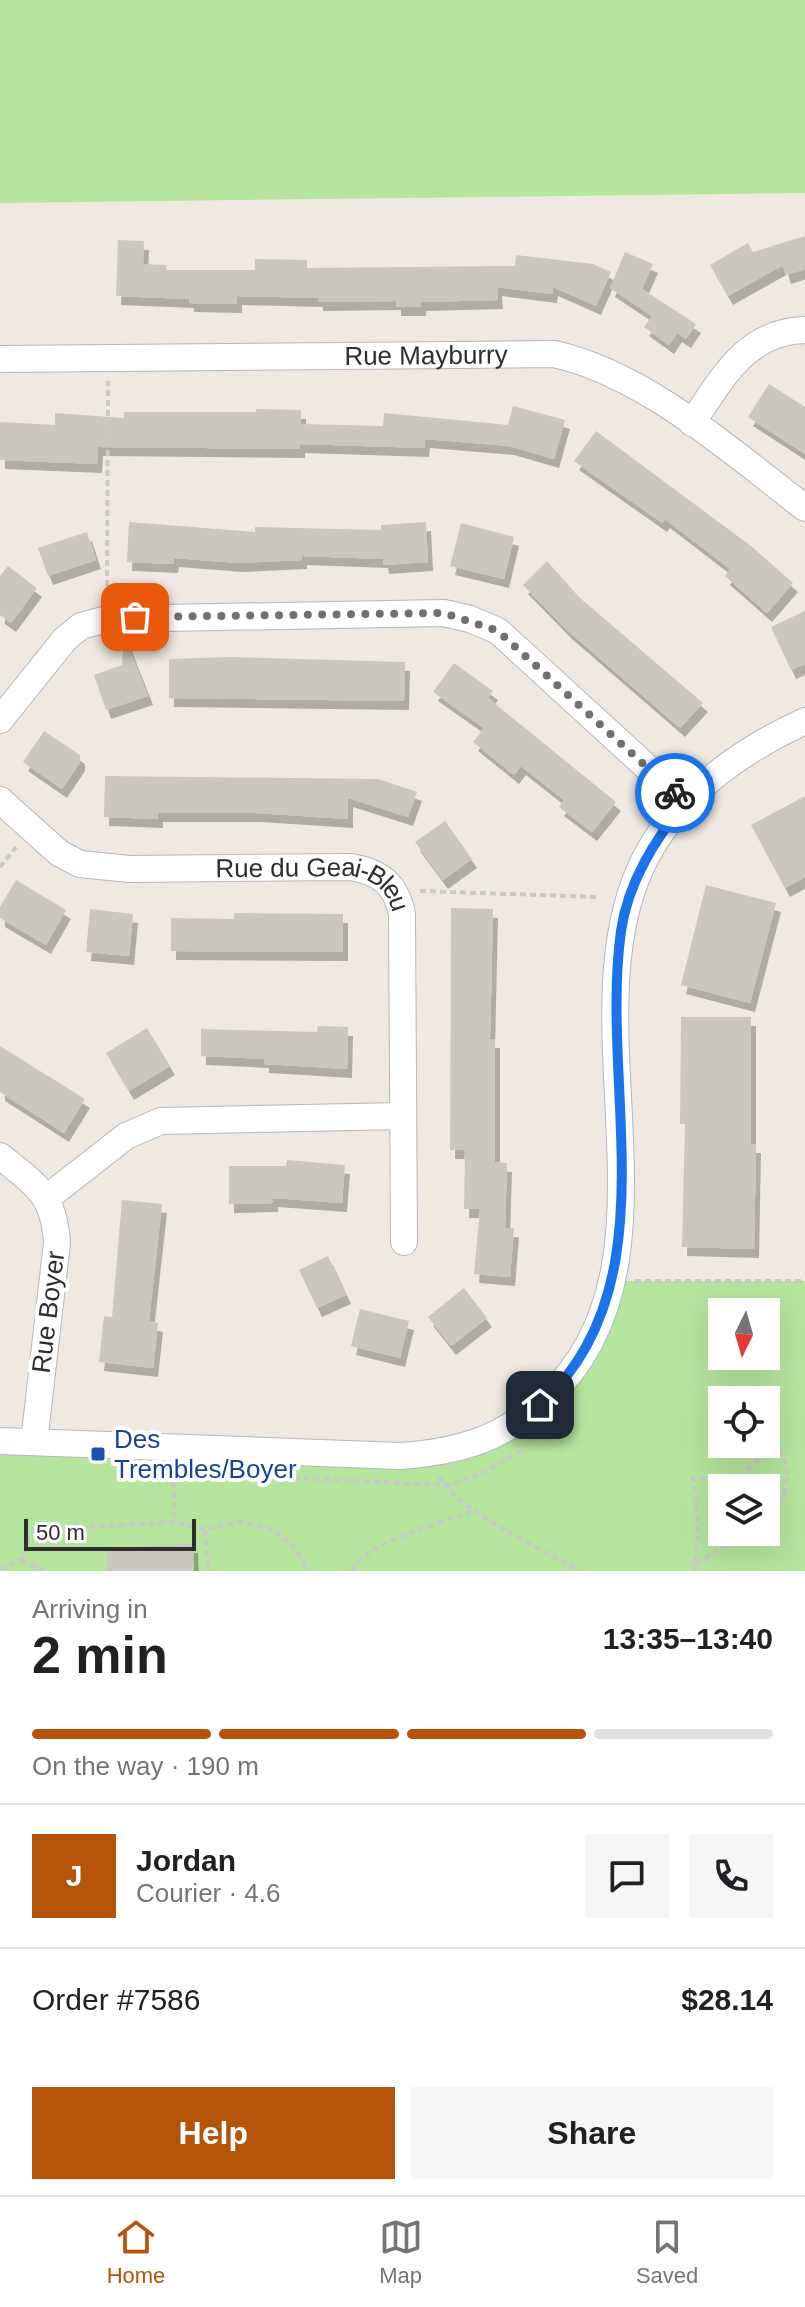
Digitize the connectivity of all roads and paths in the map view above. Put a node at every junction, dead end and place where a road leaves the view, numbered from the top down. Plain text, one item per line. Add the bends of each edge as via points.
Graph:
1 (805, 330) edge
2 (108, 358) junction
3 (0, 359) edge
4 (692, 423) junction
5 (805, 508) edge
6 (107, 619) junction
7 (0, 720) edge
8 (805, 721) edge
9 (0, 800) edge
10 (685, 802) junction
11 (409, 890) dead end
12 (599, 897) dead end
13 (403, 1116) junction
14 (0, 1156) edge
15 (48, 1197) junction
16 (404, 1242) dead end
17 (613, 1281) junction
18 (805, 1281) edge
19 (0, 1441) edge
20 (34, 1442) junction
21 (435, 1454) junction
22 (172, 1469) dead end
23 (740, 1474) edge
24 (708, 1478) edge
25 (780, 1503) edge
26 (475, 1511) junction
27 (174, 1522) junction
28 (35, 1526) dead end
29 (89, 1527) dead end
30 (205, 1529) junction
31 (725, 1546) edge
32 (21, 1560) junction
33 (696, 1564) junction
34 (0, 1569) edge
35 (46, 1571) edge
36 (209, 1571) edge
37 (309, 1571) edge
38 (352, 1571) edge
39 (580, 1571) edge
40 (694, 1571) edge

1 - 4 street via 759,341 736,359
2 - 3 street, Rue Mayburry
2 - 4 street, Rue Mayburry via 554,354 622,378
2 - 6 path
4 - 5 street, Rue Mayburry
6 - 7 street via 81,626 65,639
6 - 10 street via 444,613 470,619 498,631
8 - 10 street via 758,743
9 - 13 street, Rue du Geai-Bleu via 59,853 80,864 129,869 351,867 387,880 402,914
10 - 17 street via 646,856 621,928 619,1220
11 - 12 path
13 - 15 street via 161,1121 126,1136
13 - 16 street, Rue du Geai-Bleu
14 - 15 street
15 - 20 street, Rue Boyer via 57,1243
17 - 18 path
17 - 21 street via 593,1337 561,1385 516,1425 491,1439
19 - 20 street
20 - 21 street
21 - 26 path via 442,1485
22 - 27 path
23 - 25 path via 768,1450 779,1450 787,1480
24 - 33 path via 693,1477
26 - 38 path via 392,1540 356,1561
26 - 39 path
27 - 29 path
27 - 30 path
28 - 32 path
30 - 36 path
30 - 37 path via 241,1522 273,1529 294,1547
31 - 33 path
32 - 34 path
32 - 35 path
33 - 40 path

